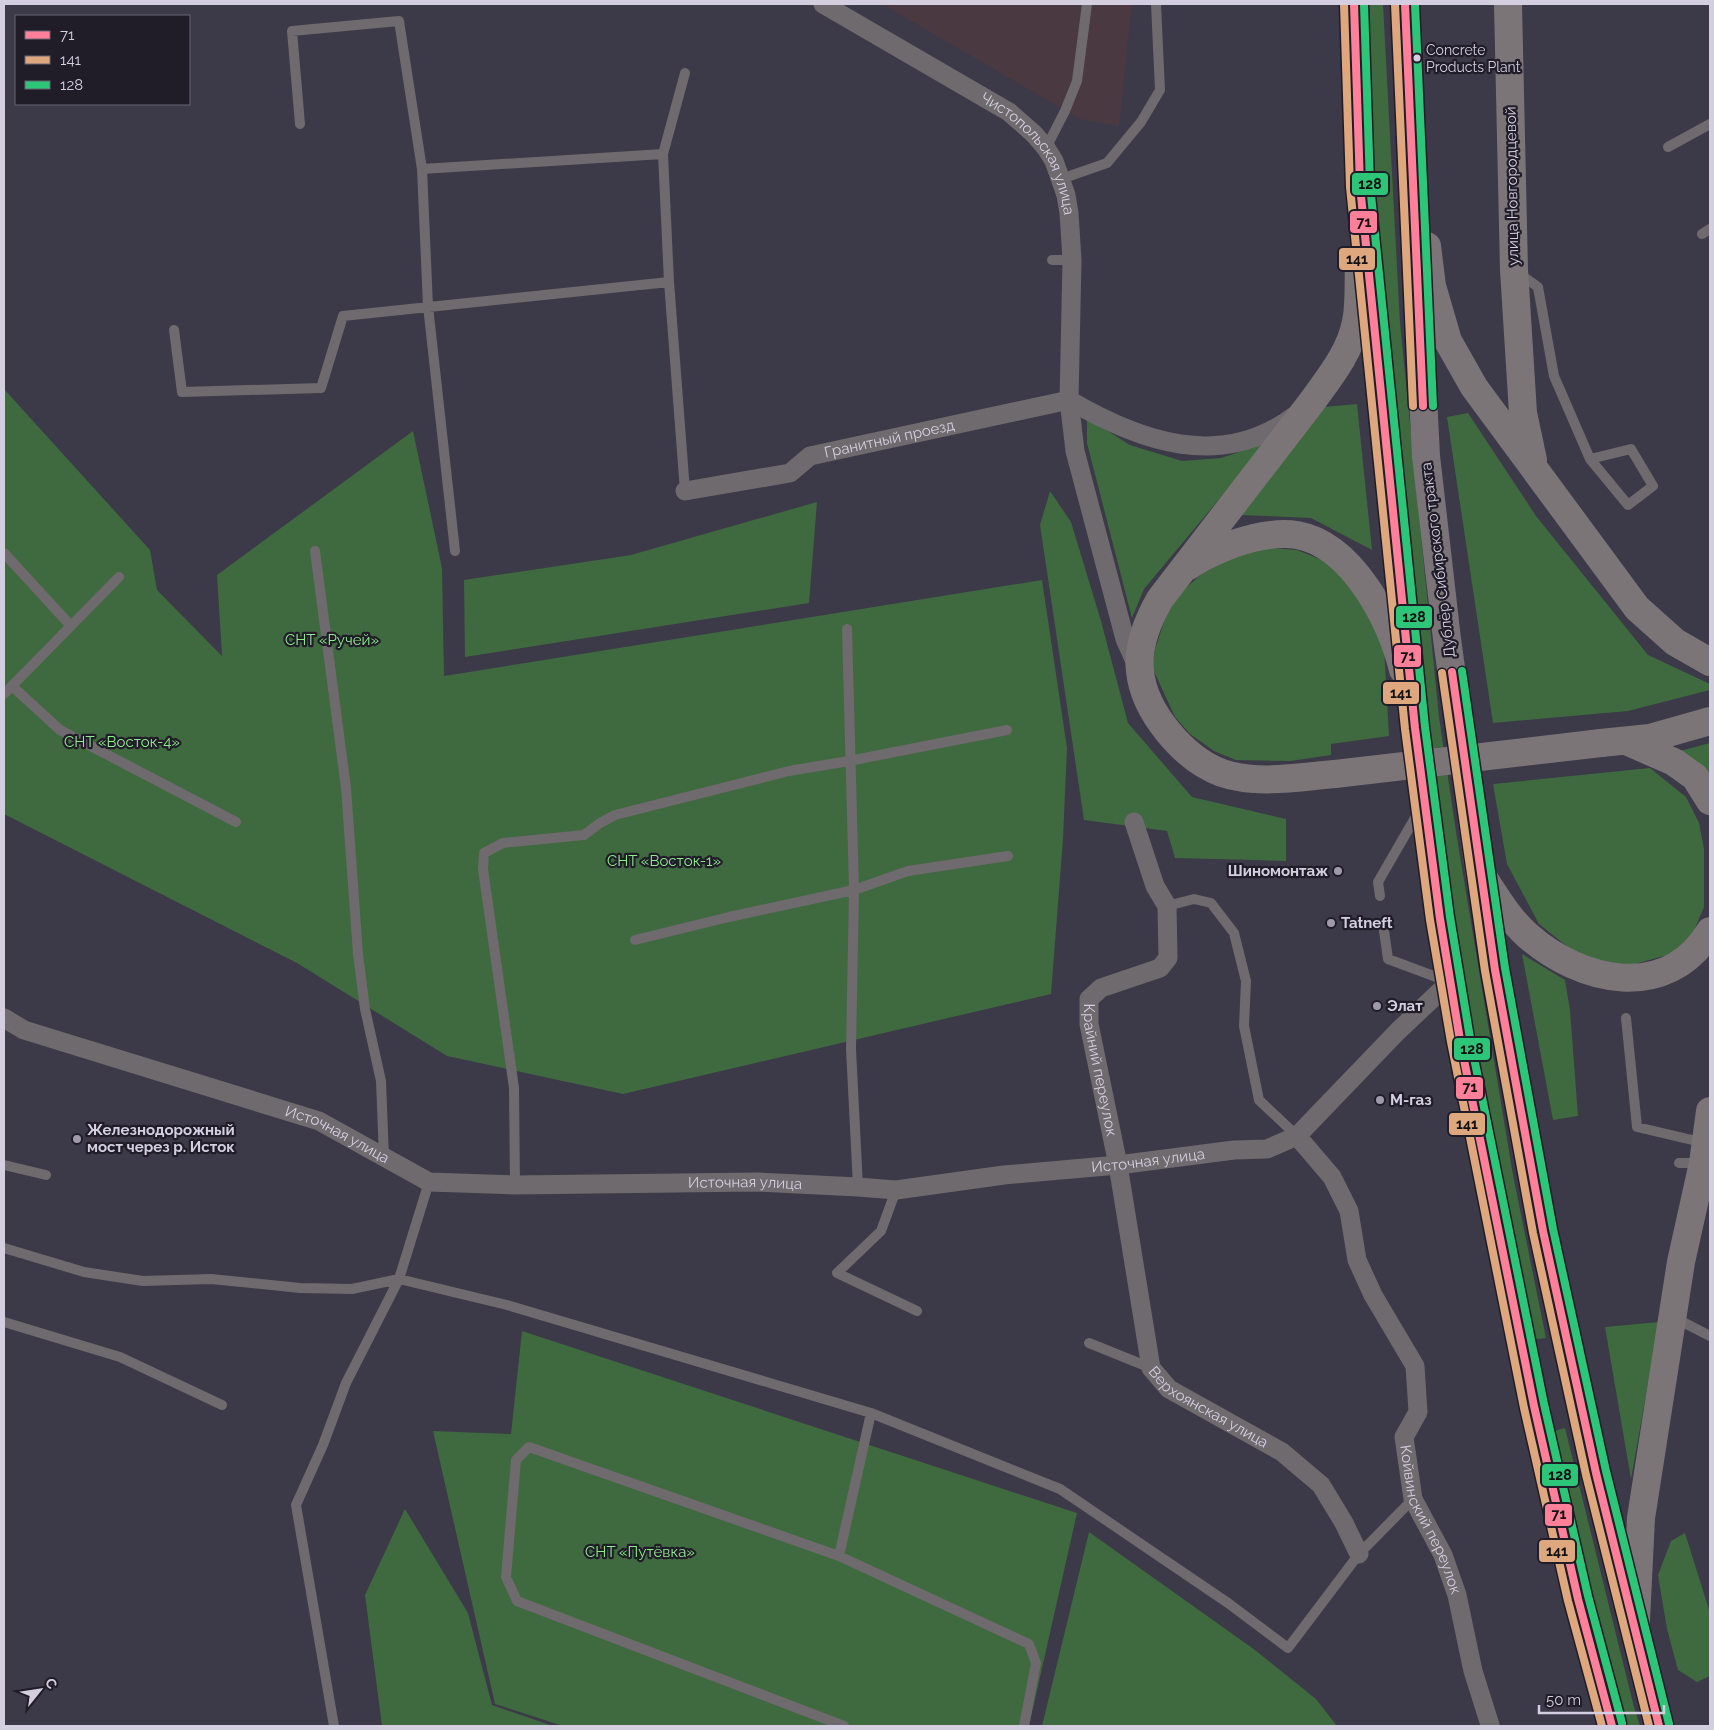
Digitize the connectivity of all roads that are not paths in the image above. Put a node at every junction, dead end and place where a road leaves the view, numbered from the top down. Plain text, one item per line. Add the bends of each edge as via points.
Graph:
1 (823, 4) edge
2 (1087, 4) edge
3 (1156, 4) edge
4 (1354, 4) edge
5 (1405, 4) edge
6 (1508, 4) edge
7 (685, 73) dead end
8 (1408, 94) junction
9 (300, 124) dead end
10 (1710, 124) edge
11 (1668, 147) dead end
12 (1046, 148) junction
13 (663, 154) junction
14 (422, 169) junction
15 (1061, 179) junction
16 (1360, 186) junction
17 (1052, 260) dead end
18 (1072, 260) junction
19 (1514, 270) junction
20 (669, 282) junction
21 (428, 306) junction
22 (174, 330) dead end
23 (1520, 369) junction
24 (1474, 387) junction
25 (1069, 400) junction
26 (1311, 403) junction
27 (1590, 459) junction
28 (1535, 469) junction
29 (685, 491) joint
30 (315, 551) dead end
31 (455, 551) dead end
32 (4, 553) edge
33 (1178, 574) junction
34 (119, 577) dead end
35 (71, 626) junction
36 (847, 629) dead end
37 (1710, 662) edge
38 (1140, 670) junction
39 (12, 686) junction
40 (4, 694) edge
41 (1710, 722) edge
42 (1415, 728) junction
43 (1007, 730) dead end
44 (1613, 742) junction
45 (849, 761) junction
46 (1710, 801) edge
47 (1424, 803) junction
48 (236, 822) dead end
49 (1134, 822) dead end
50 (1008, 856) dead end
51 (1479, 870) junction
52 (854, 890) junction
53 (1380, 896) dead end
54 (1167, 906) junction
55 (1384, 931) dead end
56 (1710, 931) edge
57 (635, 940) dead end
58 (1450, 982) junction
59 (4, 1018) edge
60 (1626, 1018) dead end
61 (1710, 1111) edge
62 (1303, 1131) junction
63 (1696, 1156) junction
64 (384, 1158) junction
65 (4, 1165) edge
66 (1118, 1165) junction
67 (46, 1175) dead end
68 (429, 1182) junction
69 (515, 1185) junction
70 (858, 1187) junction
71 (896, 1190) junction
72 (4, 1248) edge
73 (399, 1279) junction
74 (916, 1311) dead end
75 (1673, 1317) junction
76 (4, 1322) edge
77 (1710, 1336) edge
78 (1089, 1343) dead end
79 (1151, 1368) junction
80 (222, 1405) dead end
81 (871, 1413) junction
82 (1413, 1499) junction
83 (1358, 1554) junction
84 (839, 1556) junction
85 (1635, 1630) junction
86 (1490, 1725) edge
87 (334, 1726) edge
88 (844, 1726) edge
89 (1024, 1726) edge
90 (1612, 1726) edge
91 (1659, 1726) edge

1 - 12 street, Чистопольская улица via 1009,112
2 - 12 lane via 1077,81
3 - 15 lane via 1160,90 1141,122 1107,163
4 - 16 main road
5 - 8 main road, Дублёр Сибирского тракта
6 - 19 main road, улица Новгородцевой
7 - 13 lane
8 - 24 main road via 1432,286 1448,341
8 - 51 main road, Дублёр Сибирского тракта via 1426,456
9 - 14 lane via 292,31 398,21
10 - 11 lane
12 - 15 street, Чистопольская улица
13 - 14 lane
13 - 20 lane
14 - 21 lane
15 - 18 street, Чистопольская улица via 1069,213
16 - 26 main road via 1356,321 1345,353
16 - 42 main road
17 - 18 lane
18 - 25 street, Чистопольская улица
19 - 23 main road, улица Новгородцевой
19 - 27 lane via 1538,287 1554,376
20 - 21 lane
20 - 29 lane
21 - 22 lane via 343,316 321,388 182,392
21 - 31 lane
23 - 24 main road via 1513,381 1502,389 1488,391
23 - 28 main road, улица Новгородцевой via 1523,413
24 - 28 main road
25 - 26 street via 1108,421 1159,439 1208,447 1250,440 1287,421
25 - 29 street, Гранитный проезд via 810,456 790,473
25 - 38 street, Чистопольская улица via 1075,451 1125,639
26 - 33 main road
27 - 27 lane via 1631,449 1654,486 1628,505
28 - 37 main road via 1637,608 1675,642
30 - 64 lane via 346,788 358,954 365,1009 381,1081
32 - 35 lane
33 - 38 main road via 1150,616
33 - 42 main road via 1217,550 1259,536 1298,536 1330,549 1357,577 1388,625 1399,655
34 - 35 lane
35 - 39 lane
36 - 45 lane
38 - 44 main road, bridge via 1149,701 1163,725 1183,748 1202,763 1244,778 1335,774
39 - 40 lane
39 - 48 lane via 60,730
41 - 44 main road via 1650,738
42 - 47 main road
43 - 45 lane
44 - 46 main road via 1674,762 1695,777
45 - 52 lane
45 - 69 lane via 789,771 616,815 584,835 503,843 484,853 483,870 514,1088
47 - 53 lane via 1378,882
47 - 58 main road
49 - 54 street, Крайний переулок via 1155,886
50 - 52 lane via 908,871
51 - 56 main road via 1503,908 1527,935 1556,956 1586,971 1610,977 1652,976 1688,958
51 - 85 main road, Дублёр Сибирского тракта via 1543,1231 1596,1473
52 - 57 lane
52 - 70 lane via 851,1049
54 - 62 lane via 1194,899 1210,903 1234,933 1246,981 1244,1026 1259,1100
54 - 66 street, Крайний переулок via 1168,958 1160,968 1101,988 1089,999 1089,1024
55 - 58 lane via 1388,959
58 - 62 street, Источная улица via 1398,1031
58 - 90 main road via 1550,1485
59 - 64 street, Источная улица via 24,1030 319,1121
60 - 63 lane via 1637,1127
61 - 63 main road
62 - 66 street, Источная улица via 1267,1149 1234,1150
62 - 82 street, Койвинский переулок via 1349,1211 1357,1260 1373,1295 1415,1366 1418,1412 1404,1437
63 - 75 main road
64 - 68 street, Источная улица
65 - 67 lane
66 - 71 street, Источная улица via 1004,1174
66 - 79 street, Верхоянская улица
68 - 69 street, Источная улица
68 - 73 lane
69 - 70 street, Источная улица via 757,1182
70 - 71 street, Источная улица
71 - 74 lane via 881,1231 837,1273
72 - 73 lane via 84,1272 143,1281 211,1279 300,1288 352,1288
73 - 81 lane via 507,1305
73 - 87 lane via 346,1383 296,1505
75 - 77 lane
75 - 85 main road via 1641,1518
76 - 80 lane via 120,1357
78 - 79 lane
79 - 83 street, Верхоянская улица via 1169,1389 1282,1452 1322,1485
81 - 83 lane via 1060,1489 1228,1603 1288,1648
81 - 84 lane
82 - 83 lane
82 - 86 street, Койвинский переулок via 1443,1555 1457,1595 1473,1671
84 - 88 lane via 529,1448 516,1460 506,1577 517,1601
84 - 89 lane via 1029,1644 1036,1663
85 - 91 main road, Дублёр Сибирского тракта

